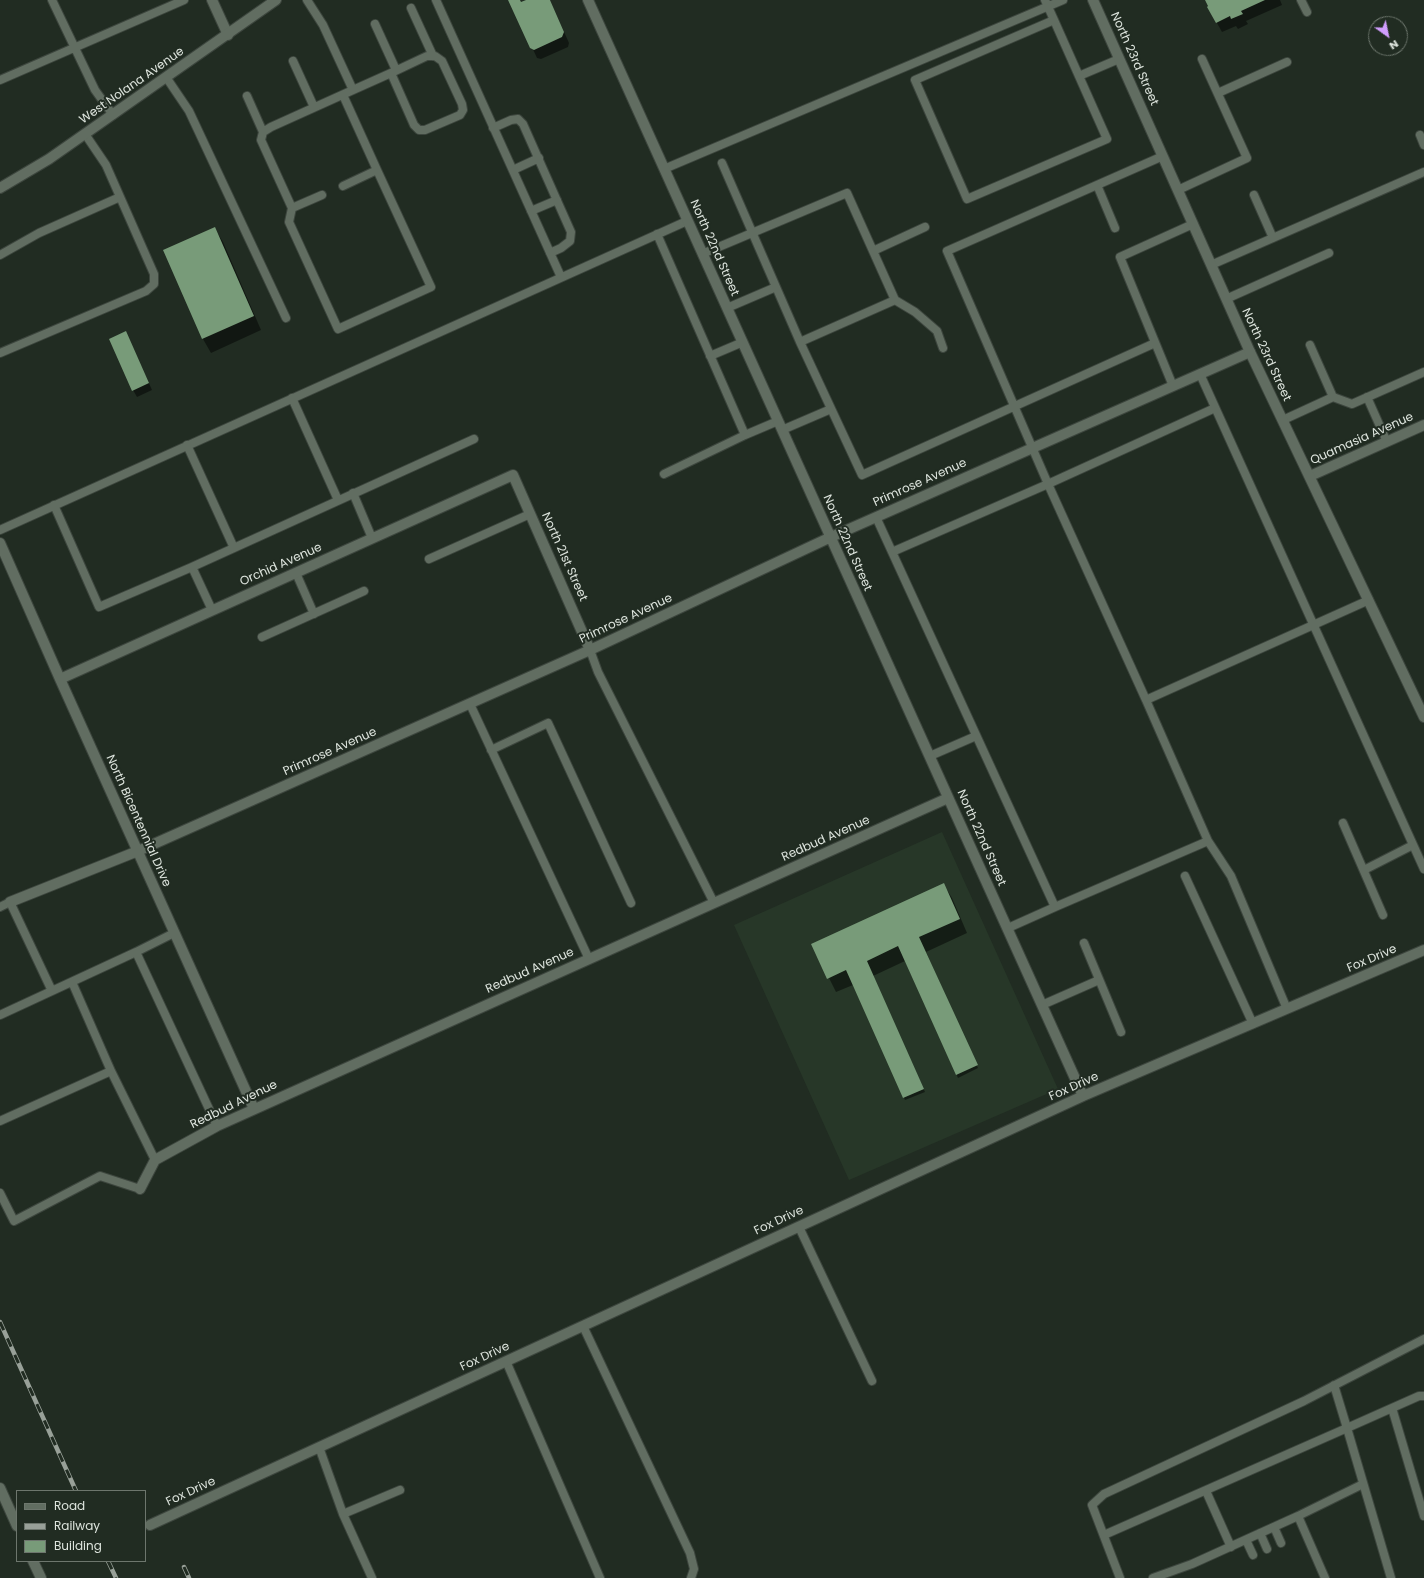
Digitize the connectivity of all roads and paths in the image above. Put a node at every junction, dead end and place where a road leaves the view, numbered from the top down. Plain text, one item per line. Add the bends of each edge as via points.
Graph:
1 (52, 0) edge
2 (184, 0) edge
3 (212, 0) edge
4 (276, 0) edge
5 (307, 0) edge
6 (436, 0) edge
7 (588, 0) edge
8 (1063, 0) edge
9 (1093, 0) edge
10 (1301, 0) edge
11 (1047, 3) edge
12 (411, 8) dead end
13 (1307, 12) dead end
14 (1054, 20) junction
15 (375, 24) dead end
16 (228, 35) junction
17 (74, 48) junction
18 (433, 56) junction
19 (1119, 59) junction
20 (1202, 59) dead end
21 (293, 61) dead end
22 (1287, 62) dead end
23 (394, 72) junction
24 (1079, 76) junction
25 (166, 78) junction
26 (0, 80) edge
27 (353, 90) junction
28 (1218, 93) junction
29 (343, 95) junction
30 (246, 96) dead end
31 (314, 107) junction
32 (113, 115) junction
33 (493, 128) junction
34 (263, 132) junction
35 (85, 134) junction
36 (1420, 135) dead end
37 (1424, 145) edge
38 (1163, 156) junction
39 (539, 158) junction
40 (722, 164) dead end
41 (664, 169) junction
42 (377, 170) junction
43 (513, 170) junction
44 (1424, 172) edge
45 (1096, 185) junction
46 (343, 186) dead end
47 (0, 188) edge
48 (1178, 190) junction
49 (322, 195) dead end
50 (1254, 195) dead end
51 (120, 197) junction
52 (557, 200) junction
53 (292, 208) junction
54 (531, 211) junction
55 (687, 221) junction
56 (1193, 224) junction
57 (925, 227) dead end
58 (1115, 228) dead end
59 (752, 232) junction
60 (657, 234) junction
61 (1273, 238) junction
62 (873, 251) junction
63 (550, 253) junction
64 (1329, 253) dead end
65 (702, 254) junction
66 (0, 255) edge
67 (1211, 265) junction
68 (561, 277) junction
69 (776, 287) junction
70 (1226, 299) junction
71 (895, 300) junction
72 (727, 308) junction
73 (286, 318) dead end
74 (742, 342) junction
75 (800, 342) junction
76 (1155, 343) junction
77 (1310, 345) dead end
78 (943, 348) dead end
79 (1250, 352) junction
80 (0, 353) edge
81 (710, 356) junction
82 (1424, 372) edge
83 (1200, 374) junction
84 (1173, 386) junction
85 (1333, 397) junction
86 (1367, 397) junction
87 (292, 398) junction
88 (1014, 407) junction
89 (1215, 408) junction
90 (831, 409) junction
91 (1283, 420) junction
92 (780, 425) junction
93 (1424, 425) edge
94 (745, 435) junction
95 (474, 439) dead end
96 (1387, 442) junction
97 (187, 446) junction
98 (1032, 448) junction
99 (664, 474) dead end
100 (513, 475) joint
101 (1310, 476) junction
102 (1048, 484) junction
103 (353, 493) junction
104 (338, 500) junction
105 (54, 505) junction
106 (530, 514) junction
107 (876, 517) junction
108 (0, 530) edge
109 (831, 537) junction
110 (372, 538) junction
111 (0, 543) edge
112 (234, 548) junction
113 (892, 552) junction
114 (429, 559) dead end
115 (192, 568) junction
116 (296, 573) junction
117 (364, 591) dead end
118 (1369, 600) junction
119 (212, 610) junction
120 (314, 614) junction
121 (1313, 625) junction
122 (262, 637) dead end
123 (590, 650) junction
124 (60, 679) junction
125 (1146, 700) junction
126 (470, 704) junction
127 (1423, 711) edge
128 (976, 736) junction
129 (491, 750) junction
130 (930, 756) junction
131 (948, 798) junction
132 (1343, 824) dead end
133 (1208, 841) junction
134 (1413, 845) junction
135 (138, 852) junction
136 (1424, 869) edge
137 (1364, 870) junction
138 (1185, 876) dead end
139 (10, 902) junction
140 (631, 903) dead end
141 (714, 903) junction
142 (0, 907) edge
143 (1055, 907) junction
144 (1383, 914) dead end
145 (1008, 928) junction
146 (174, 934) junction
147 (1084, 943) dead end
148 (1424, 950) edge
149 (136, 952) junction
150 (589, 959) junction
151 (1099, 980) junction
152 (72, 982) junction
153 (52, 991) junction
154 (1042, 1005) junction
155 (1287, 1009) junction
156 (0, 1015) edge
157 (1253, 1024) junction
158 (1121, 1032) dead end
159 (111, 1071) junction
160 (1083, 1096) junction
161 (254, 1109) junction
162 (0, 1121) edge
163 (217, 1126) junction
164 (155, 1160) junction
165 (140, 1189) joint
166 (0, 1193) edge
167 (799, 1227) junction
168 (583, 1326) junction
169 (1424, 1338) edge
170 (506, 1361) junction
171 (872, 1381) dead end
172 (1334, 1385) junction
173 (1424, 1396) edge
174 (1392, 1408) junction
175 (1347, 1428) junction
176 (318, 1447) junction
177 (1363, 1484) junction
178 (0, 1488) edge
179 (400, 1490) dead end
180 (1206, 1490) junction
181 (343, 1514) junction
182 (1298, 1516) junction
183 (1424, 1516) edge
184 (16, 1524) edge
185 (150, 1525) dead end
186 (1274, 1527) junction
187 (1260, 1534) junction
188 (1104, 1535) junction
189 (1246, 1540) junction
190 (1281, 1543) dead end
191 (1231, 1546) junction
192 (1267, 1550) dead end
193 (1253, 1555) dead end
194 (33, 1562) edge
195 (41, 1578) edge
196 (372, 1578) edge
197 (600, 1578) edge
198 (691, 1578) edge
199 (1120, 1578) edge
200 (1153, 1578) edge
201 (1325, 1578) edge
202 (1391, 1578) edge

1 - 17 lane
2 - 17 lane
3 - 16 street
4 - 16 street, West Nolana Avenue
5 - 27 lane via 323,25
6 - 33 lane
7 - 41 street, North 22nd Street
8 - 11 lane
9 - 19 street, North 23rd Street
10 - 13 lane
11 - 14 lane
11 - 41 lane
12 - 18 lane
14 - 24 lane
14 - 24 lane via 916,80 968,199 1107,139
15 - 23 lane
16 - 25 street, West Nolana Avenue
17 - 26 lane
17 - 32 lane via 95,90
18 - 23 lane via 427,56
18 - 23 lane via 442,61 463,110 460,115 425,130 419,130 414,125
19 - 24 lane
19 - 38 street, North 23rd Street
20 - 28 lane
21 - 31 lane
22 - 28 lane
23 - 27 lane
25 - 32 street, West Nolana Avenue
25 - 73 lane via 189,111
27 - 29 lane
28 - 48 lane via 1247,158
29 - 31 lane
29 - 42 lane
30 - 34 lane
31 - 34 lane
32 - 35 street, West Nolana Avenue
33 - 39 lane via 518,119 523,124
33 - 43 lane
34 - 53 lane via 261,140
35 - 47 street, West Nolana Avenue
35 - 51 lane via 106,165
36 - 37 lane
38 - 45 lane
38 - 48 street, North 23rd Street
39 - 43 lane
39 - 52 lane
40 - 59 lane
41 - 55 street, North 22nd Street
42 - 46 lane
42 - 53 lane via 431,287 338,329 289,222
43 - 54 lane
44 - 61 lane
45 - 58 lane
45 - 88 lane via 947,251
48 - 56 street, North 23rd Street
49 - 53 lane
50 - 61 lane
51 - 66 lane via 39,233
51 - 80 lane via 154,274 154,284 146,291
52 - 54 lane
52 - 63 lane via 571,232 570,241
54 - 63 lane
55 - 60 lane
55 - 65 street, North 22nd Street
56 - 67 street, North 23rd Street
56 - 76 lane via 1120,257
57 - 62 lane
59 - 62 lane via 847,193
59 - 65 lane
59 - 69 lane
60 - 68 lane
60 - 81 lane
61 - 67 lane
62 - 71 lane
63 - 68 lane
64 - 70 lane
65 - 72 street, North 22nd Street
67 - 70 street, North 23rd Street
68 - 87 lane
69 - 72 lane
69 - 75 lane
70 - 79 street, North 23rd Street
71 - 75 lane
71 - 78 lane via 937,330
72 - 74 street, North 22nd Street
74 - 81 lane
74 - 92 street, North 22nd Street
75 - 90 lane
76 - 84 lane
76 - 88 lane
77 - 85 lane
79 - 83 street, Primrose Avenue
79 - 91 street, North 23rd Street
81 - 94 lane
82 - 86 lane
83 - 84 street, Primrose Avenue
83 - 89 lane
84 - 98 street, Primrose Avenue
85 - 86 lane via 1352,404
85 - 91 lane
86 - 96 lane
87 - 97 lane
87 - 104 lane
88 - 90 lane via 862,475
88 - 98 lane
89 - 102 lane
89 - 121 lane
90 - 92 lane
91 - 101 street, North 23rd Street
92 - 94 lane
92 - 109 street, North 22nd Street
93 - 96 street, Quamasia Avenue
94 - 99 lane
95 - 103 lane
96 - 101 street, Quamasia Avenue
97 - 105 lane
97 - 112 lane
98 - 102 lane
98 - 107 street, Primrose Avenue
100 - 106 street, North 21st Street
100 - 110 street, Orchid Avenue
101 - 118 street, North 23rd Street
102 - 113 lane
102 - 125 lane
103 - 104 lane
103 - 110 lane
104 - 112 lane
105 - 108 lane
105 - 115 lane via 99,607
106 - 114 lane
106 - 123 street, North 21st Street
107 - 109 street, Primrose Avenue
107 - 113 lane
109 - 123 street, Primrose Avenue
109 - 130 street, North 22nd Street
110 - 116 street, Orchid Avenue
111 - 124 street, North Bicentennial Drive
112 - 115 lane
113 - 128 lane
115 - 119 lane
116 - 119 street, Orchid Avenue
116 - 120 lane
117 - 120 lane
118 - 121 lane
118 - 127 street, North 23rd Street
119 - 124 street, Orchid Avenue
120 - 122 lane
121 - 125 lane
121 - 134 lane
123 - 126 street, Primrose Avenue
123 - 141 lane via 598,672
124 - 135 street, North Bicentennial Drive
125 - 133 lane
126 - 129 lane
126 - 135 street, Primrose Avenue
128 - 130 lane
128 - 143 lane
129 - 140 lane via 548,723
129 - 150 lane
130 - 131 street, North 22nd Street
131 - 141 street, Redbud Avenue
131 - 145 street, North 22nd Street
132 - 137 lane
133 - 143 lane
133 - 155 lane via 1231,876
134 - 136 lane
134 - 137 lane
135 - 139 street, Primrose Avenue
135 - 146 street, North Bicentennial Drive
137 - 144 lane
138 - 157 lane
139 - 142 lane
139 - 153 lane
141 - 150 street, Redbud Avenue
143 - 145 lane
145 - 154 street, North 22nd Street
146 - 149 lane
146 - 161 street, North Bicentennial Drive
147 - 151 lane
148 - 155 street, Fox Drive
149 - 152 lane
149 - 163 lane
150 - 161 street, Redbud Avenue
151 - 154 lane
151 - 158 lane
152 - 153 lane
152 - 159 lane
153 - 156 lane
154 - 160 street, North 22nd Street
155 - 157 street, Fox Drive
157 - 160 street, Fox Drive
159 - 162 lane
159 - 164 lane
160 - 167 street, Fox Drive
161 - 163 street, Redbud Avenue
163 - 164 street, Redbud Avenue
164 - 165 street
165 - 166 lane via 100,1176 14,1221
167 - 168 street, Fox Drive
167 - 171 lane
168 - 170 street, Fox Drive
168 - 198 lane via 690,1553 694,1569
169 - 172 lane
170 - 176 street, Fox Drive
170 - 197 lane
172 - 175 lane
172 - 188 lane via 1104,1494 1092,1505
173 - 174 lane
174 - 175 lane
174 - 183 lane
175 - 177 lane
175 - 180 lane
176 - 181 lane
176 - 185 street, Fox Drive
177 - 182 lane
177 - 202 lane
178 - 184 street
179 - 181 lane
180 - 188 lane
180 - 191 lane
181 - 196 lane
182 - 186 lane
182 - 201 lane
186 - 187 lane
186 - 190 lane
187 - 189 lane
187 - 192 lane
188 - 199 lane
189 - 191 lane
189 - 193 lane
191 - 200 lane
194 - 195 street

